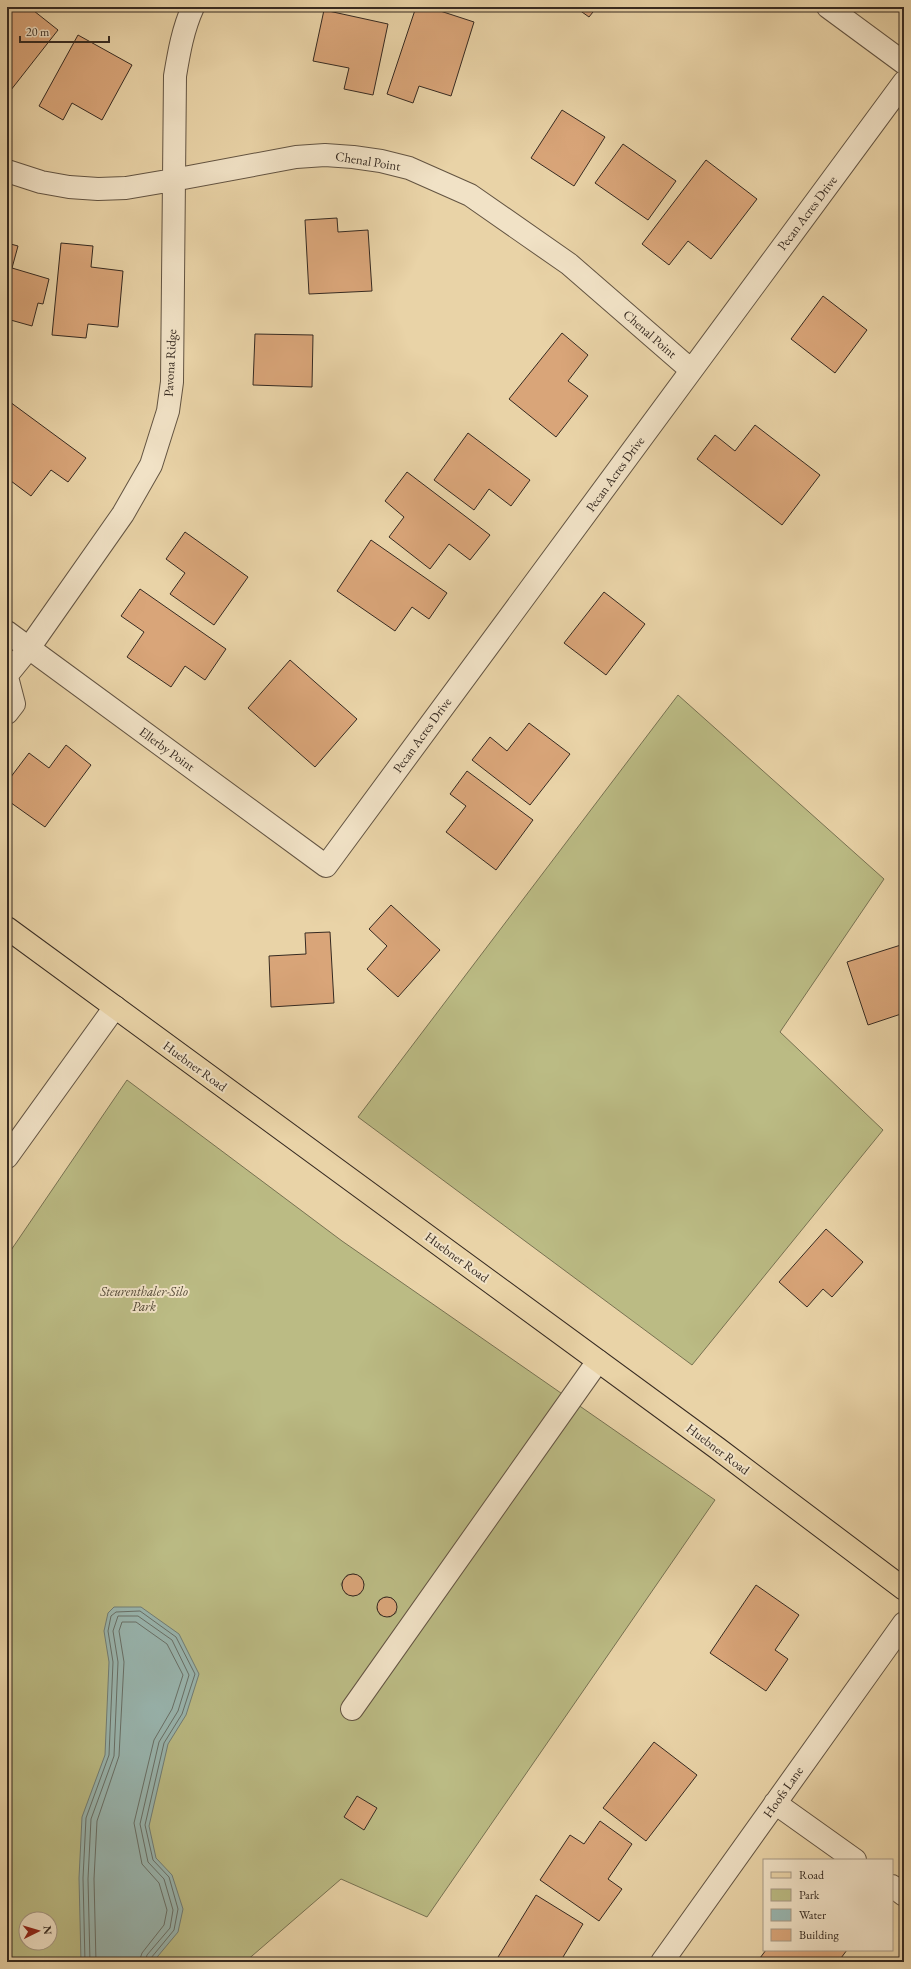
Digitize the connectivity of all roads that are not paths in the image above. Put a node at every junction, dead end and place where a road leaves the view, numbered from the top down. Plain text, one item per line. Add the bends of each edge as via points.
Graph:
1 (193, 7) edge
2 (828, 7) edge
3 (904, 63) edge
4 (904, 82) edge
5 (7, 171) edge
6 (173, 180) junction
7 (691, 370) junction
8 (7, 632) edge
9 (29, 648) junction
10 (7, 676) edge
11 (7, 713) edge
12 (326, 866) joint
13 (7, 928) edge
14 (115, 1007) junction
15 (7, 1157) edge
16 (598, 1361) junction
17 (904, 1589) edge
18 (904, 1623) edge
19 (352, 1709) dead end
20 (775, 1803) junction
21 (854, 1859) edge
22 (893, 1887) edge
23 (904, 1895) edge
24 (662, 1962) edge

1 - 6 street, Pavona Ridge via 187,20 175,76
2 - 3 street
4 - 7 street, Pecan Acres Drive
5 - 6 street, Chenal Point via 41,182 91,189 126,188
6 - 7 street, Chenal Point via 296,157 325,155 381,161 409,168 470,195 569,264
6 - 9 street, Pavona Ridge via 172,382 166,417 151,465 123,514
7 - 12 street, Pecan Acres Drive
8 - 9 street, Ellerby Point
9 - 10 street, Pavona Ridge
9 - 12 street, Ellerby Point
10 - 11 street, Pavona Ridge via 14,704
13 - 14 main road, Huebner Road
14 - 15 street
14 - 16 main road, Huebner Road
16 - 17 main road, Huebner Road
16 - 19 street
18 - 20 street, Hoofs Lane
20 - 21 street
20 - 24 street, Hoofs Lane
22 - 23 street

